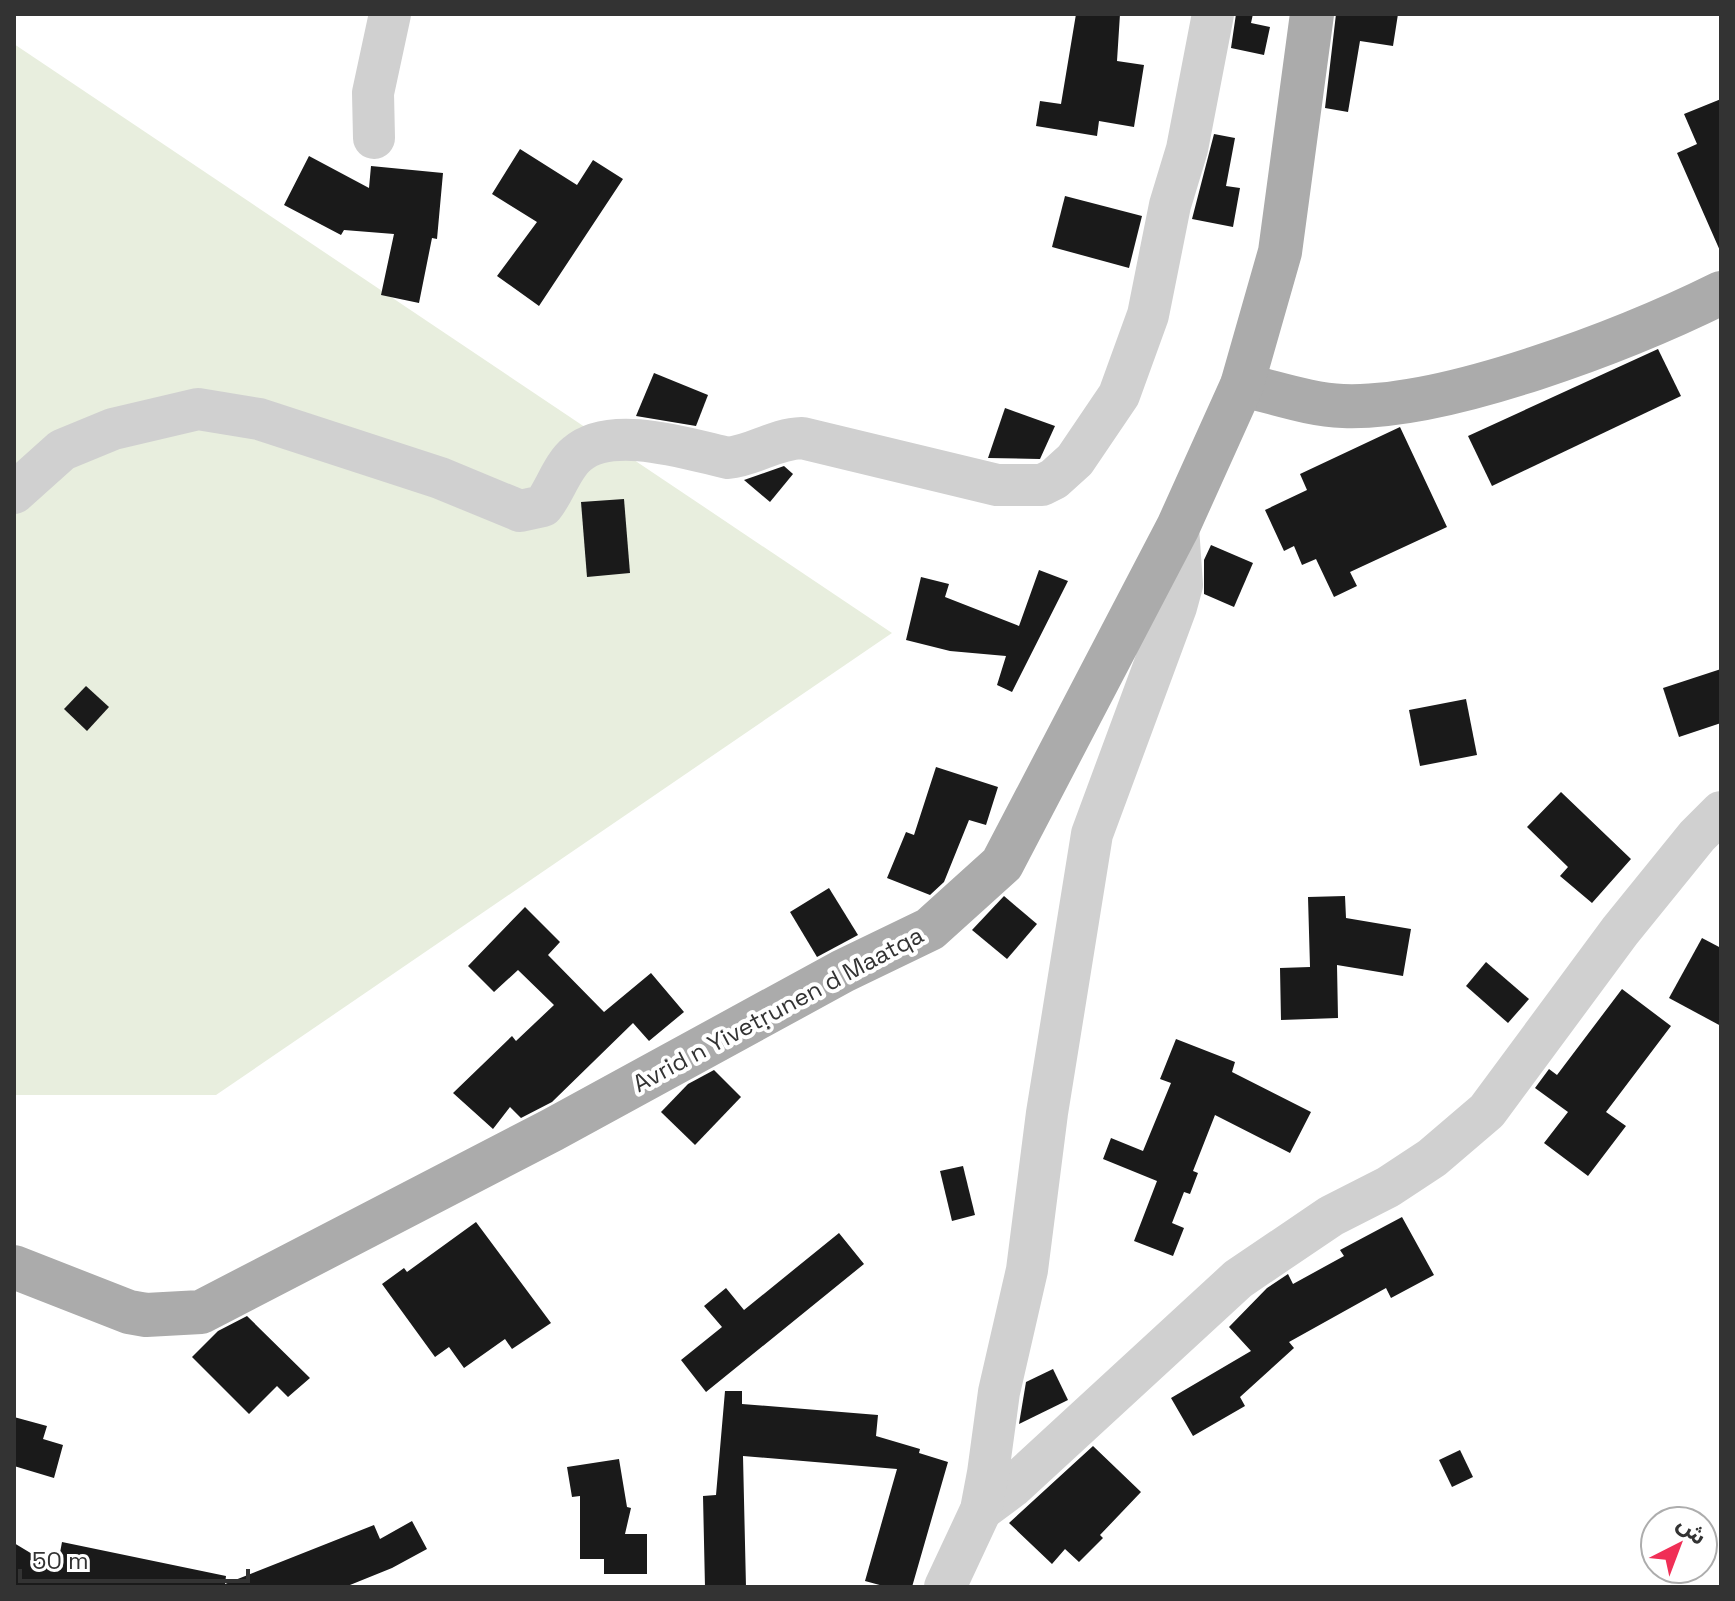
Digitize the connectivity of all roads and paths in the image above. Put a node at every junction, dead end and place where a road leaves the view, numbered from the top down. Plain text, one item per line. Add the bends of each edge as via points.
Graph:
1 (390, 14) edge
2 (1213, 14) edge
3 (1312, 14) edge
4 (374, 138) dead end
5 (1721, 293) edge
6 (1242, 385) junction
7 (14, 493) edge
8 (1178, 527) junction
9 (1721, 812) edge
10 (14, 1267) edge
11 (981, 1510) junction
12 (945, 1587) edge

1 - 4 street via 373,93
2 - 7 street via 1144,328 1119,395 1075,460 1042,485 997,485 802,438 782,439 747,456 728,458 617,439 574,455 543,506 520,511 440,478 259,419 198,409 113,429 62,450
3 - 6 main road, Avrid n Yivetṛunen d Maatqa via 1280,252
5 - 6 main road via 1547,362 1464,389 1395,403 1342,406
6 - 8 main road, Avrid n Yivetṛunen d Maatqa
8 - 10 main road, Avrid n Yivetṛunen d Maatqa via 1002,864 930,929 201,1312 129,1312
8 - 11 street via 1182,585 1176,607 1092,834 1027,1270 999,1392
9 - 11 street via 1620,931 1487,1111 1432,1158 1331,1216 1238,1279
11 - 12 street

